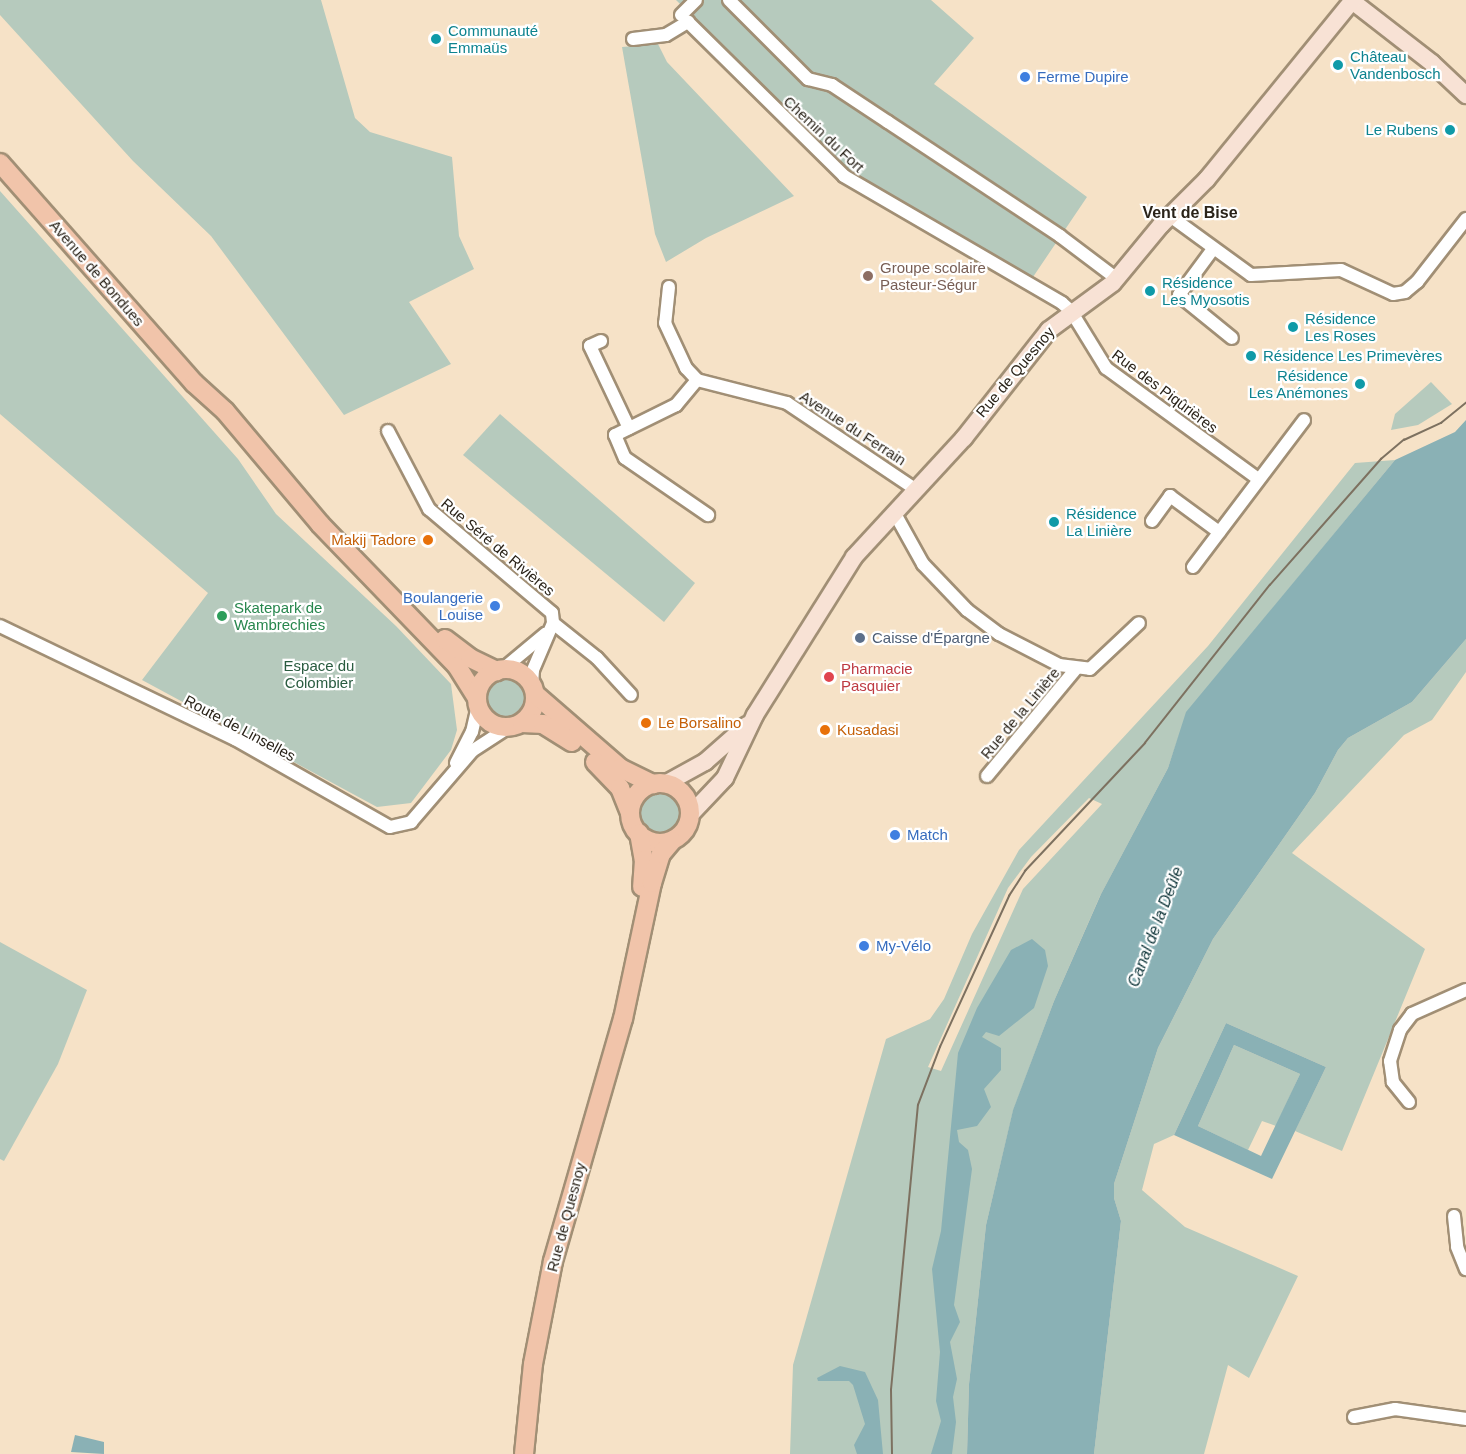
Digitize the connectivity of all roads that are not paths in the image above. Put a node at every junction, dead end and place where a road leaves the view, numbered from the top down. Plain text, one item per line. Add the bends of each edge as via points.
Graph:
1 (696, 0) edge
2 (729, 0) edge
3 (1353, 1) edge
4 (681, 15) dead end
5 (633, 39) dead end
6 (1466, 95) edge
7 (0, 163) edge
8 (1170, 216) junction
9 (1466, 219) edge
10 (1213, 249) junction
11 (1117, 279) junction
12 (669, 287) dead end
13 (1071, 311) junction
14 (1232, 338) dead end
15 (601, 341) dead end
16 (697, 380) junction
17 (1304, 420) dead end
18 (629, 428) junction
19 (388, 431) dead end
20 (1258, 479) junction
21 (915, 489) junction
22 (894, 512) junction
23 (708, 515) dead end
24 (1152, 521) dead end
25 (1219, 532) junction
26 (1193, 567) dead end
27 (388, 592) junction
28 (1139, 623) dead end
29 (0, 626) edge
30 (551, 627) junction
31 (500, 670) junction
32 (1075, 670) junction
33 (533, 689) junction
34 (632, 695) dead end
35 (478, 702) junction
36 (755, 715) junction
37 (516, 725) junction
38 (449, 776) junction
39 (987, 776) dead end
40 (659, 784) junction
41 (630, 813) junction
42 (690, 815) junction
43 (639, 833) junction
44 (672, 841) junction
45 (630, 984) junction
46 (1466, 990) edge
47 (1409, 1101) dead end
48 (1451, 1218) dead end
49 (1466, 1269) edge
50 (1354, 1417) dead end
51 (1466, 1419) edge
52 (524, 1454) edge

1 - 4 street
2 - 11 street via 808,79 831,85 1060,236
3 - 6 street
3 - 8 street, Rue de Quesnoy via 1247,126 1208,179
5 - 13 street, Chemin du Fort via 666,35 688,22 844,177
7 - 27 main road, Avenue de Bondues via 194,383 221,423 293,506 320,524
8 - 10 street
8 - 11 street, Rue de Quesnoy
9 - 10 street via 1417,282 1401,293 1386,292 1357,274 1341,270 1251,275
10 - 14 street via 1179,295
11 - 13 street, Rue de Quesnoy
12 - 16 street via 665,323 686,368
13 - 20 street, Rue des Piqûrières via 1106,368
13 - 21 street, Rue de Quesnoy via 1049,330 964,438
15 - 18 street via 590,346
16 - 18 street via 676,405
16 - 21 street, Avenue du Ferrain via 787,403
17 - 20 street
18 - 23 street via 615,435 625,458
19 - 30 street, Rue Séré de Rivières via 428,507 545,605 553,615
20 - 25 street
21 - 22 street, Rue de Quesnoy
22 - 32 street, Rue de la Linière via 924,564 967,610 1007,639
22 - 36 street, Rue de Quesnoy via 846,568
24 - 25 street via 1170,496
25 - 26 street
27 - 31 main road, Avenue de Bondues via 466,656
27 - 35 main road, Avenue de Bondues via 464,673
28 - 32 street, Rue de la Linière via 1094,667
29 - 38 street, Route de Linselles via 235,739 382,824 397,827 411,822
30 - 31 street
30 - 33 street
30 - 34 street, Rue Séré de Rivières via 597,658
31 - 33 main road via 520,673
31 - 35 main road via 483,681
32 - 39 street, Rue de la Linière
33 - 37 main road via 533,709
33 - 40 main road via 620,768
35 - 37 main road via 490,722
35 - 38 street, Route de Linselles via 472,732
36 - 40 street, Rue de Quesnoy via 711,758
36 - 42 street, Rue de Quesnoy via 725,778
37 - 38 street, Route de Linselles via 480,744
37 - 41 main road via 547,726 582,750 617,784
40 - 41 main road via 637,795
40 - 42 main road via 683,794
41 - 43 main road
42 - 44 main road via 683,833
43 - 44 main road via 654,842
43 - 45 main road, Rue de Quesnoy via 644,864
44 - 45 main road, Rue de Quesnoy via 661,854 652,883
45 - 52 main road, Rue de Quesnoy via 553,1261 533,1364
46 - 47 street via 1412,1014 1400,1030 1390,1061 1391,1072 1399,1093
48 - 49 street
50 - 51 street via 1389,1409

